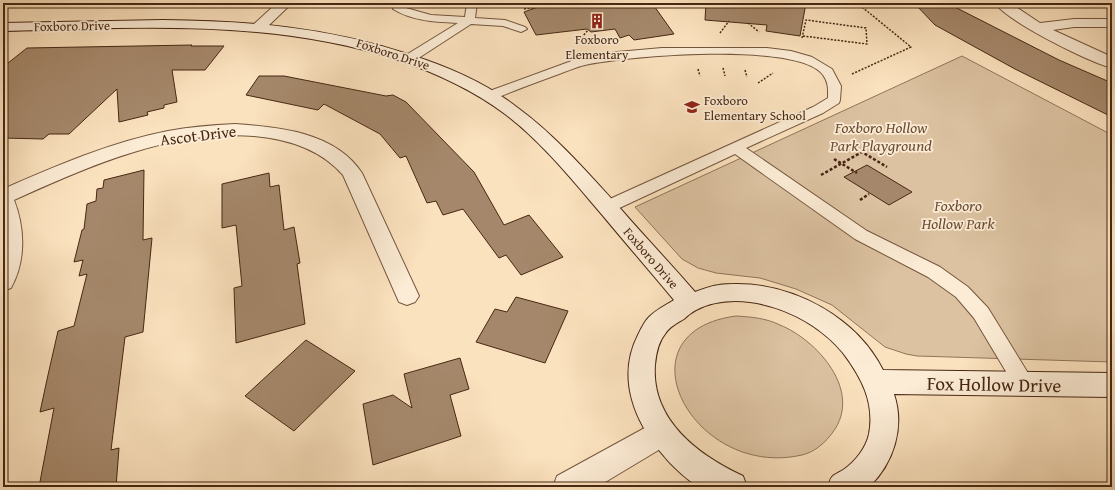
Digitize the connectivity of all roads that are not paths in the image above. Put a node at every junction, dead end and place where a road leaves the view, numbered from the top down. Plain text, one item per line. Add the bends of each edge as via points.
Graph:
1 (285, 3) edge
2 (397, 3) edge
3 (472, 3) edge
4 (1002, 3) edge
5 (467, 22) junction
6 (1112, 23) edge
7 (3, 27) edge
8 (260, 27) junction
9 (1038, 27) junction
10 (521, 29) dead end
11 (410, 58) junction
12 (1112, 63) edge
13 (489, 96) junction
14 (736, 148) junction
15 (3, 198) edge
16 (607, 207) junction
17 (3, 282) edge
18 (407, 296) dead end
19 (689, 301) junction
20 (877, 382) junction
21 (1024, 384) junction
22 (1112, 385) edge
23 (662, 433) junction
24 (848, 486) edge
25 (568, 487) edge
26 (732, 487) edge

1 - 8 street
2 - 5 lane via 397,7 402,10 430,18
3 - 5 lane
4 - 9 street
5 - 10 lane via 505,23
5 - 11 lane
6 - 9 street
7 - 8 street, Foxboro Drive via 188,24
8 - 11 street, Foxboro Drive via 334,37
9 - 12 street
11 - 13 street, Foxboro Drive via 459,79
13 - 14 lane via 581,62 662,52 767,52 808,60 828,72 835,86 834,100
13 - 16 street, Foxboro Drive via 547,141
14 - 16 lane
14 - 21 lane via 861,235 934,272 962,292 981,313
15 - 17 street via 9,211 13,240 12,253
15 - 18 street, Ascot Drive via 99,157 174,136 220,130 261,131 299,138 326,150 344,162 352,173
16 - 19 street, Foxboro Drive
19 - 20 street via 724,292 743,292 783,300 802,308 822,318 855,347
19 - 23 street via 671,312 656,326 646,343 642,363 642,386 648,409
20 - 21 street, Fox Hollow Drive
20 - 24 street via 884,405 884,428 879,450 867,469
21 - 22 street, Fox Hollow Drive
23 - 25 street
23 - 26 street via 684,458 714,480

